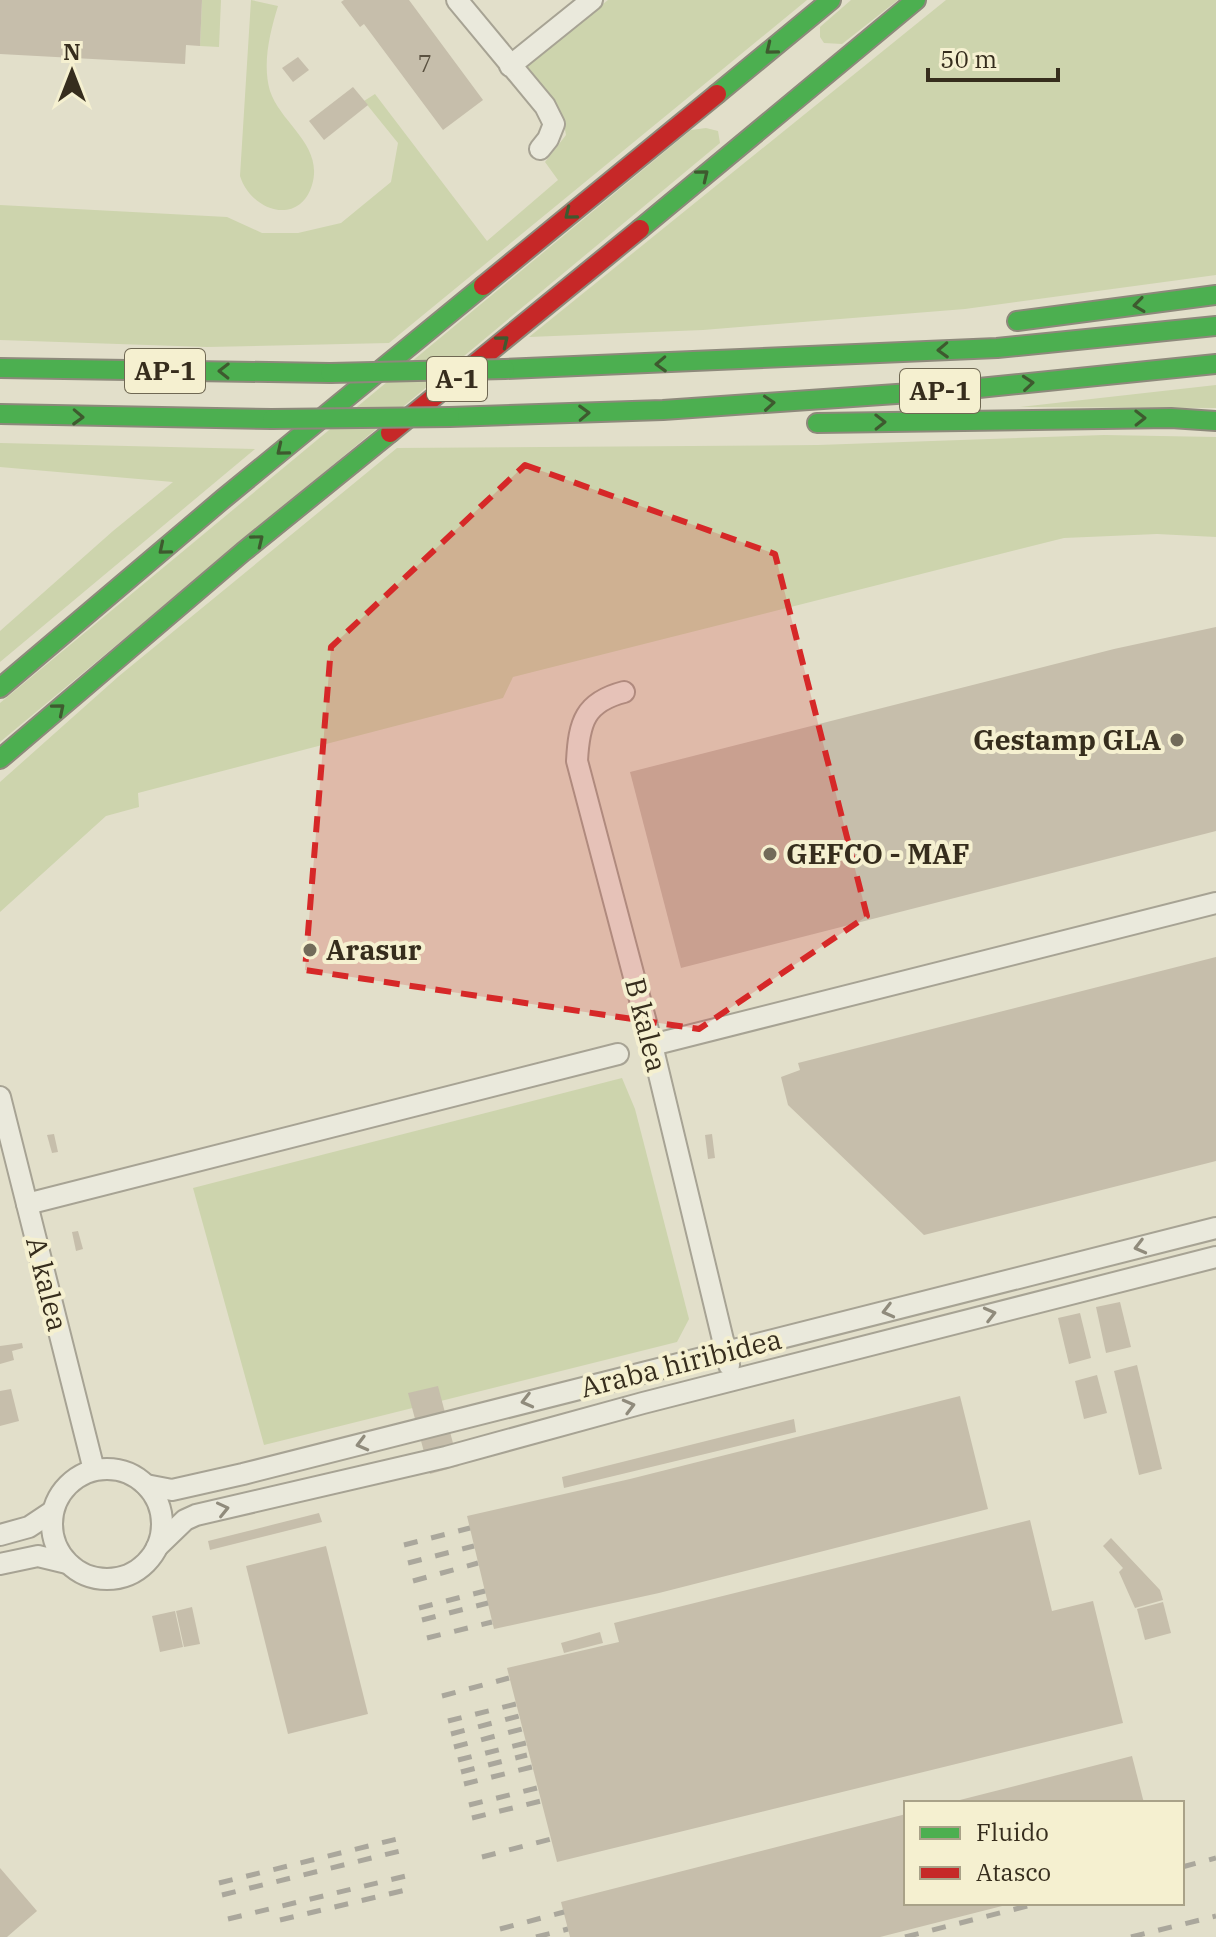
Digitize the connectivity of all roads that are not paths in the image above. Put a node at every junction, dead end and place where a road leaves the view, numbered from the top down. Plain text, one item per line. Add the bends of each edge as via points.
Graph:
1 (457, 0) edge
2 (592, 0) edge
3 (831, 0) edge
4 (916, 0) edge
5 (510, 66) junction
6 (540, 149) dead end
7 (1216, 295) edge
8 (999, 324) dead end
9 (1216, 326) edge
10 (938, 332) dead end
11 (851, 353) junction
12 (1216, 364) edge
13 (0, 368) edge
14 (663, 410) junction
15 (0, 414) edge
16 (750, 421) dead end
17 (1216, 421) edge
18 (796, 423) dead end
19 (0, 688) edge
20 (624, 692) dead end
21 (0, 759) edge
22 (1216, 903) edge
23 (652, 1045) junction
24 (618, 1054) dead end
25 (0, 1097) edge
26 (27, 1204) junction
27 (1216, 1228) edge
28 (1216, 1257) edge
29 (726, 1352) junction
30 (732, 1380) junction
31 (94, 1470) junction
32 (146, 1485) junction
33 (53, 1511) junction
34 (0, 1535) edge
35 (157, 1547) junction
36 (67, 1563) junction
37 (0, 1564) edge

1 - 5 street
2 - 5 street
3 -> 19 highway, A-1
21 -> 4 highway, A-1 via 243,552
5 - 6 street via 554,124
7 -> 8 highway
9 -> 11 highway, AP-1 via 997,348
10 - 11 highway
11 -> 13 highway, AP-1, bridge via 330,373
14 -> 12 highway, AP-1 via 969,389
15 -> 14 highway, AP-1, bridge via 272,419
14 - 16 highway
18 -> 17 highway
20 - 23 street, B kalea via 605,697 591,710 578,737 577,761
22 - 23 street
23 - 29 street, B kalea
24 - 26 street
25 - 26 street, A kalea
26 - 31 street, A kalea
27 -> 29 street, Araba hiribidea
30 -> 28 street, Araba hiribidea
29 - 30 street, B kalea
29 -> 32 street, Araba hiribidea via 189,1487
35 -> 30 street, Araba hiribidea via 196,1515 446,1457
31 - 32 street via 130,1474
31 - 33 street via 68,1485
32 - 35 street via 161,1514
33 - 34 street via 29,1527
33 - 36 street via 51,1529
35 - 36 street via 123,1577 92,1577
36 - 37 street via 38,1556

